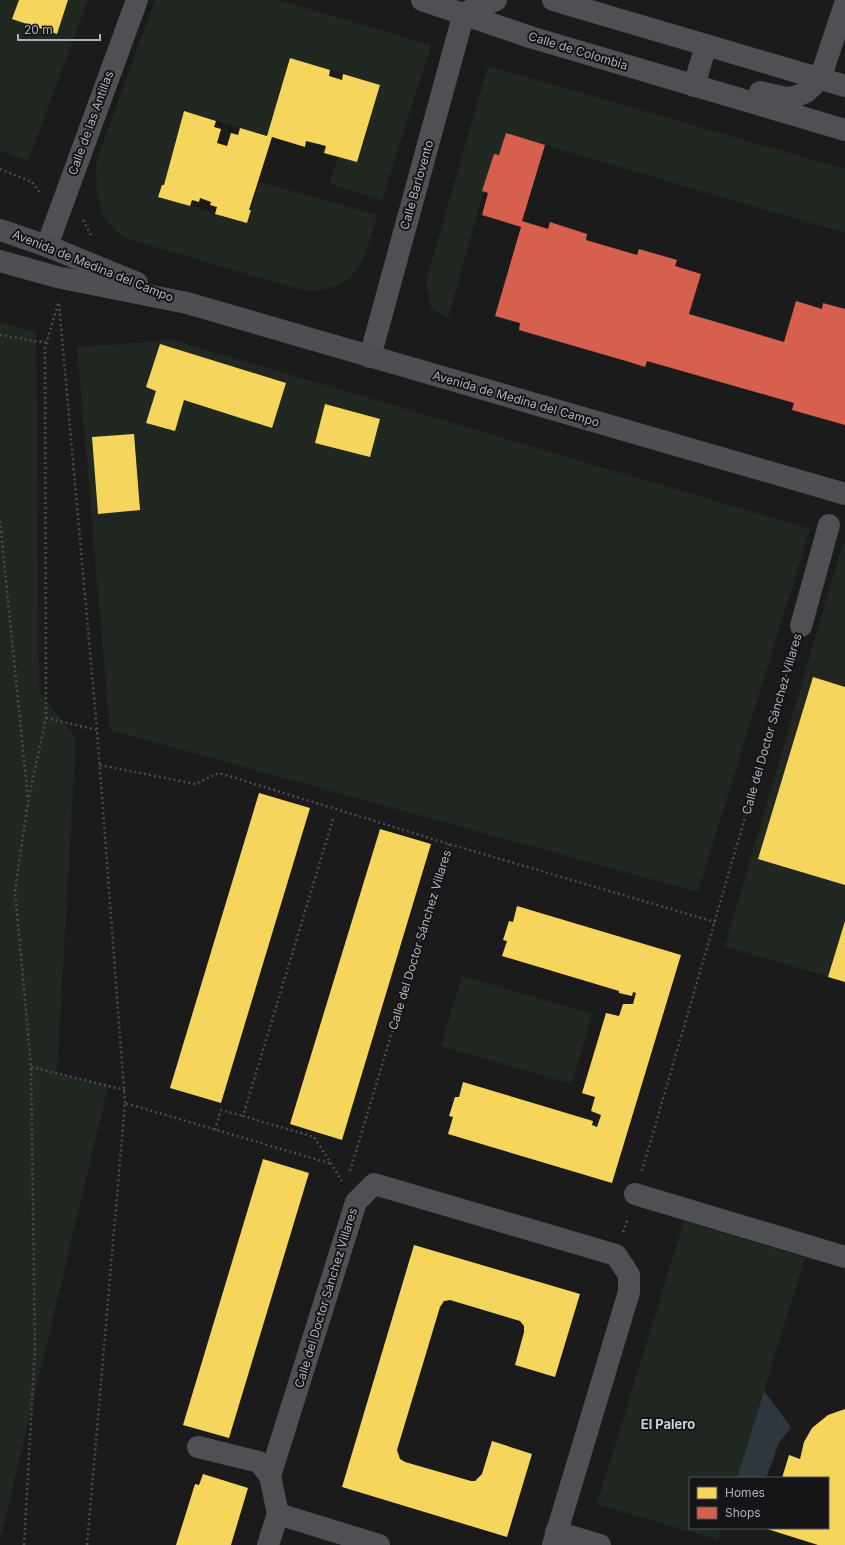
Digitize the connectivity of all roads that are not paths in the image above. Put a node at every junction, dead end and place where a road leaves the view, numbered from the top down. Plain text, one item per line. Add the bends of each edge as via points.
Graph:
1 (136, 0) edge
2 (422, 0) edge
3 (496, 0) edge
4 (553, 0) edge
5 (467, 4) edge
6 (845, 4) edge
7 (706, 45) junction
8 (820, 79) junction
9 (845, 86) edge
10 (701, 88) junction
11 (845, 130) edge
12 (0, 230) edge
13 (47, 246) junction
14 (0, 261) edge
15 (187, 303) junction
16 (370, 357) junction
17 (845, 494) edge
18 (829, 525) dead end
19 (801, 626) road end
20 (635, 1194) road end
21 (845, 1257) edge
22 (198, 1447) dead end
23 (270, 1476) junction
24 (278, 1514) junction
25 (554, 1539) edge
26 (268, 1545) edge
27 (379, 1545) edge
28 (600, 1545) edge

1 - 13 street, Calle de las Antillas
2 - 5 street, Calle de Colombia
3 - 5 street
4 - 7 street
5 - 10 street, Calle de Colombia via 530,37
5 - 16 street, Calle Barlovento
6 - 8 street
7 - 8 street
7 - 10 street
8 - 9 street
8 - 10 street via 806,92 786,98 735,85
10 - 11 street, Calle de Colombia
12 - 13 main road, Avenida de Medina del Campo
13 - 15 main road, Avenida de Medina del Campo
14 - 15 main road, Avenida de Medina del Campo via 57,277
15 - 16 main road, Avenida de Medina del Campo
16 - 17 main road, Avenida de Medina del Campo
18 - 19 street, Calle del Doctor Sánchez Villares
20 - 21 street
22 - 23 street via 259,1462
23 - 24 street, Calle del Doctor Sánchez Villares
23 - 25 street, Calle del Doctor Sánchez Villares via 356,1202 374,1184 616,1255 629,1275 629,1292
24 - 26 street, Calle del Doctor Sánchez Villares
24 - 27 street
25 - 28 street

